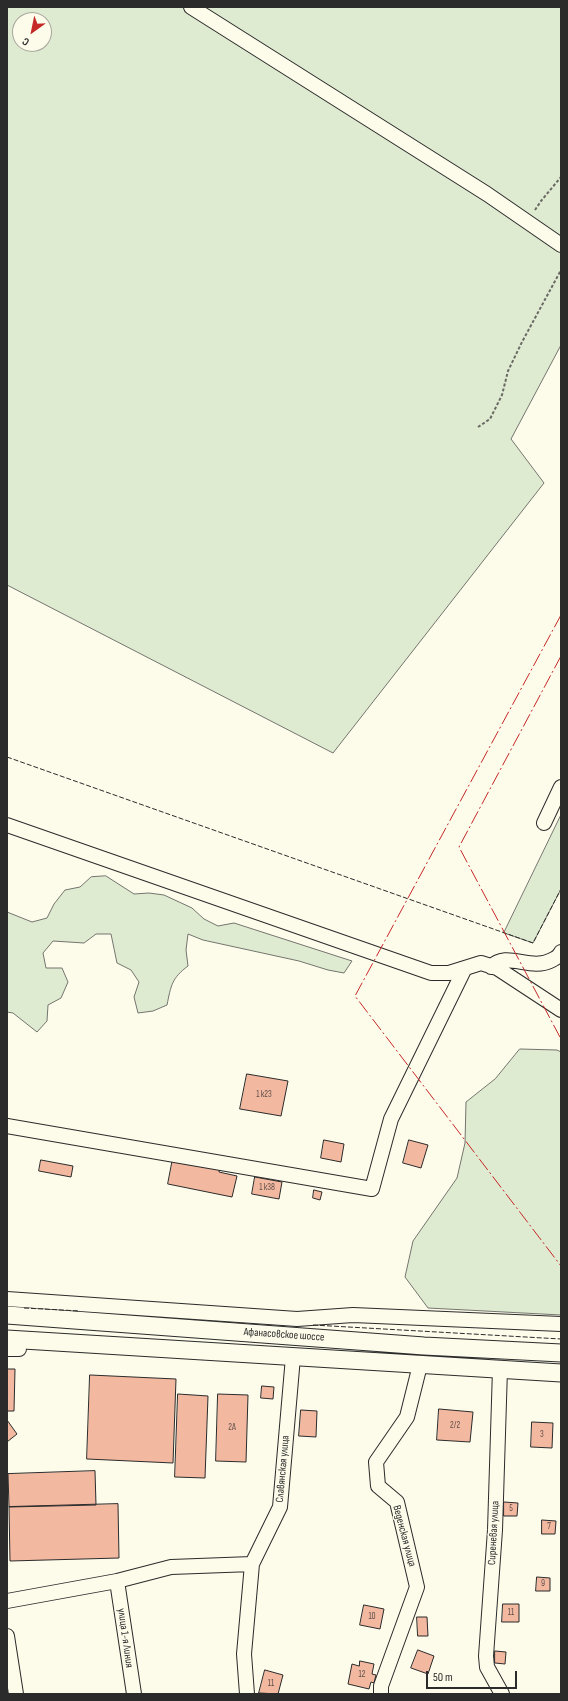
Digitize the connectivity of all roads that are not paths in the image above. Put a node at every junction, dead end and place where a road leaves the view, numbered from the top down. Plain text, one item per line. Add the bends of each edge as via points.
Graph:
1 (191, 7) edge
2 (561, 245) edge
3 (561, 787) edge
4 (544, 823) dead end
5 (7, 825) edge
6 (561, 952) edge
7 (491, 967) junction
8 (466, 968) junction
9 (561, 1010) edge
10 (7, 1126) edge
11 (7, 1299) edge
12 (7, 1315) edge
13 (561, 1324) edge
14 (11, 1346) edge
15 (561, 1353) edge
16 (293, 1358) junction
17 (420, 1365) junction
18 (500, 1369) junction
19 (561, 1373) edge
20 (252, 1564) junction
21 (117, 1581) junction
22 (7, 1601) edge
23 (7, 1636) edge
24 (16, 1694) edge
25 (134, 1694) edge
26 (247, 1694) edge
27 (381, 1694) edge
28 (502, 1694) edge

1 - 2 street via 480,190
3 - 4 street
5 - 8 street via 431,973 449,973
6 - 7 street via 559,956 544,964 505,959
7 - 8 street via 481,963
7 - 9 street via 497,968
8 - 10 street via 390,1119 372,1189
11 - 13 street via 297,1319 353,1316
12 - 15 main road, Афанасовское шоссе via 424,1346
14 - 16 main road, Афанасовское шоссе
16 - 17 main road, Афанасовское шоссе
16 - 20 street, Славянская улица via 280,1507
17 - 18 main road, Афанасовское шоссе
17 - 27 street, Веденская улица via 407,1417 376,1462 378,1486 397,1502 417,1587 381,1686
18 - 19 main road, Афанасовское шоссе
18 - 28 street, Сиреневая улица via 495,1530 486,1656 488,1667
20 - 21 street via 171,1567
20 - 26 street, Славянская улица via 244,1654
21 - 22 street
21 - 25 street, улица 1-я Линия
23 - 24 street

